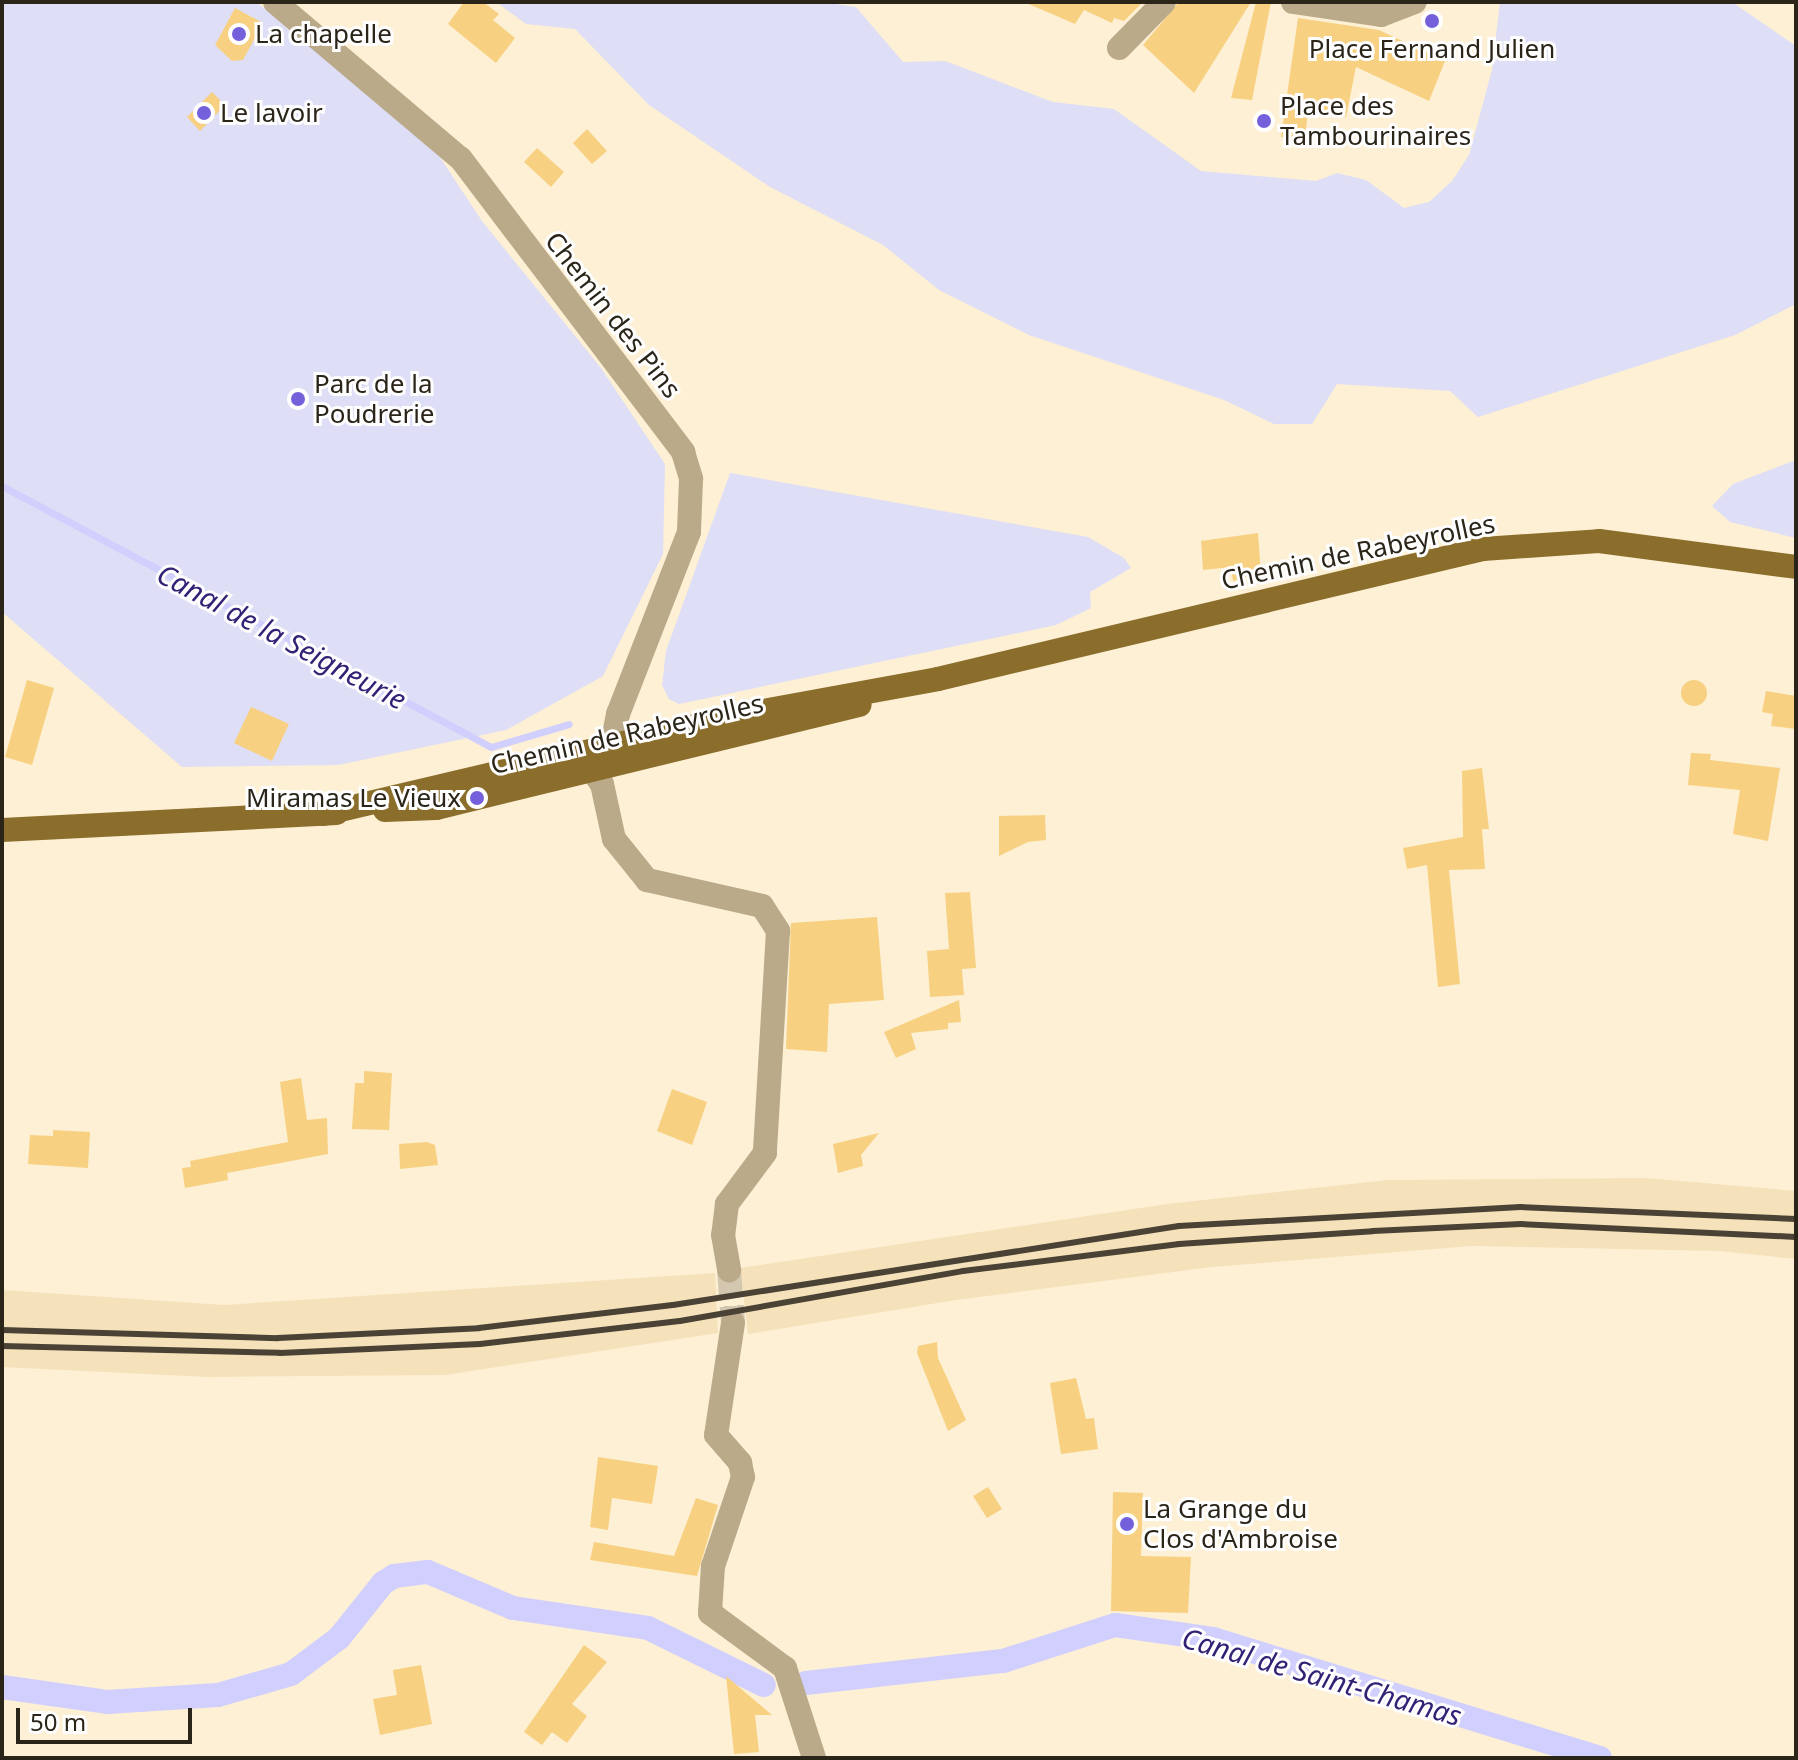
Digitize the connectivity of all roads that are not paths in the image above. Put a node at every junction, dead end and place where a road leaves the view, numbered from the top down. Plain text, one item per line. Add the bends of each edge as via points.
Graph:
1 (275, 2) edge
2 (1164, 2) edge
3 (1293, 2) edge
4 (1415, 2) edge
5 (1119, 48) dead end
6 (1796, 567) edge
7 (938, 679) junction
8 (617, 756) junction
9 (581, 763) junction
10 (323, 814) junction
11 (2, 830) edge
12 (729, 1270) tunnel mouth
13 (733, 1323) tunnel mouth
14 (814, 1758) edge

1 - 8 street, Chemin des Pins via 461,159 683,452 691,479 689,532 618,714
2 - 5 street
3 - 4 street via 1381,15
6 - 7 main road, Chemin de Rabeyrolles via 1599,541 1483,549
7 - 8 main road, Chemin de Rabeyrolles via 855,707
7 - 8 main road, Chemin de Rabeyrolles via 746,714
8 - 9 main road, Chemin de Rabeyrolles
9 - 10 main road, Chemin de Rabeyrolles
9 - 10 main road, Chemin de Rabeyrolles via 436,808
9 - 12 street via 602,784 614,839 647,880 762,906 778,931 765,1153 727,1204 723,1235
10 - 11 main road, Chemin de Rabeyrolles
13 - 14 street via 716,1435 740,1463 743,1477 713,1566 710,1613 785,1668

